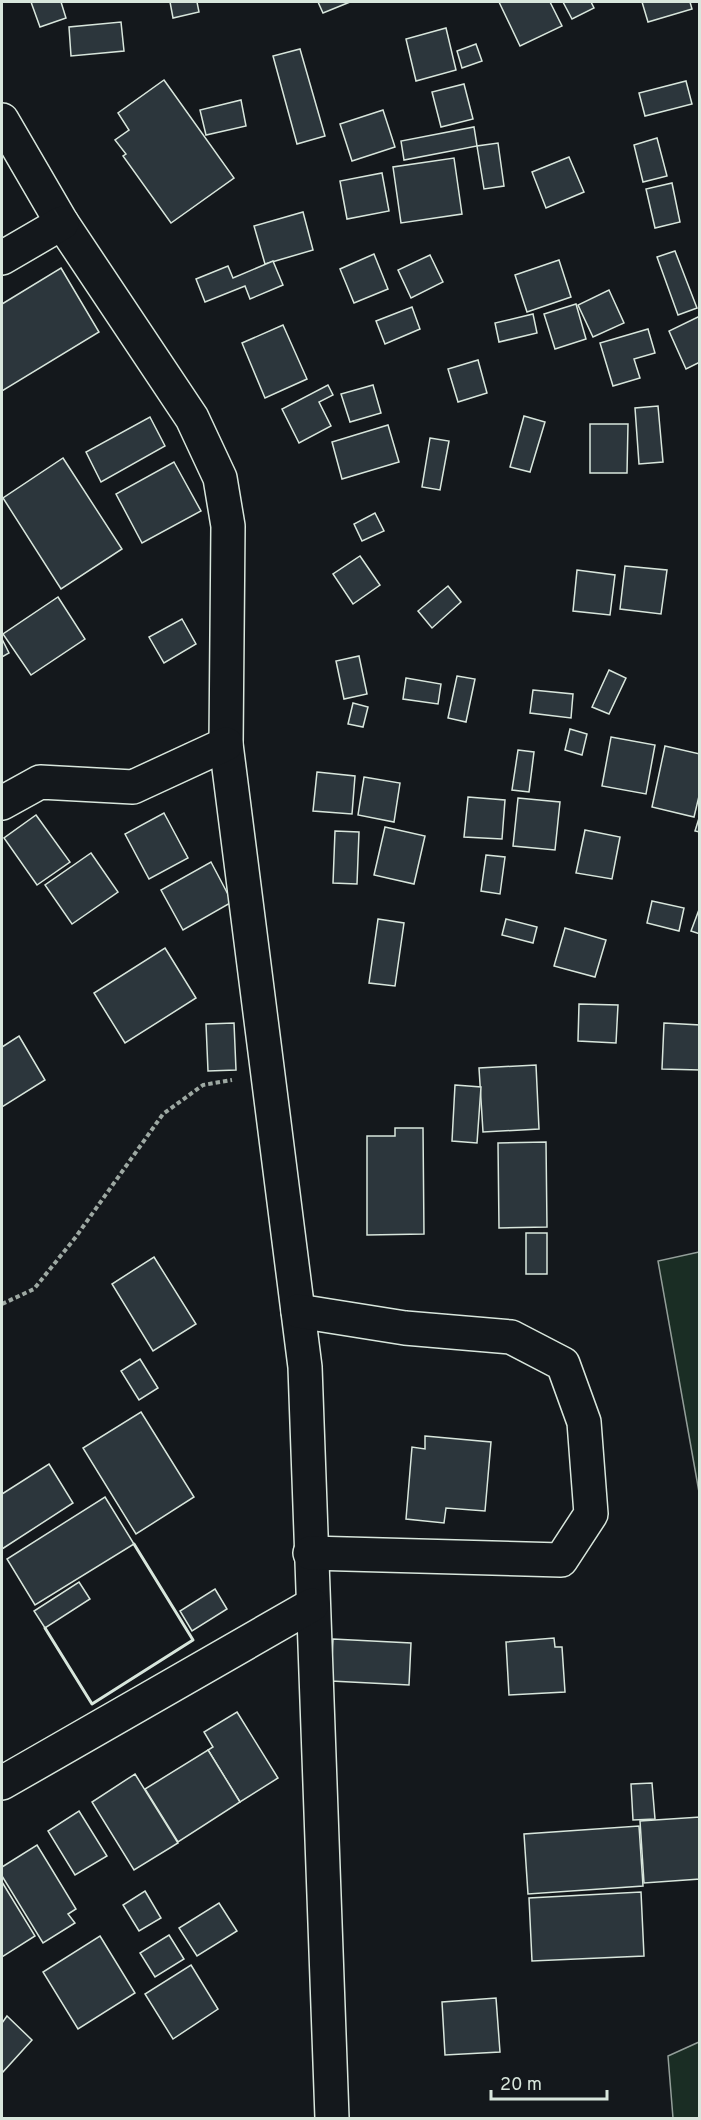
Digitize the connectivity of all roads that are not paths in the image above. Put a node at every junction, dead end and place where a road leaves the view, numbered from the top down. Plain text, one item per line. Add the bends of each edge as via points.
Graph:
1 (2, 120) edge
2 (62, 223) junction
3 (2, 258) edge
4 (226, 744) junction
5 (2, 803) edge
6 (298, 1311) junction
7 (310, 1553) junction
8 (312, 1605) junction
9 (2, 1783) edge
10 (332, 2118) edge

1 - 2 street
2 - 3 street
2 - 4 street via 192,418 220,478 228,526
4 - 5 street via 133,787 40,782
4 - 6 street
6 - 7 street via 305,1367
6 - 7 street via 405,1328 511,1337 563,1364 584,1422 591,1514 561,1560
7 - 8 street
8 - 9 street
8 - 10 street

